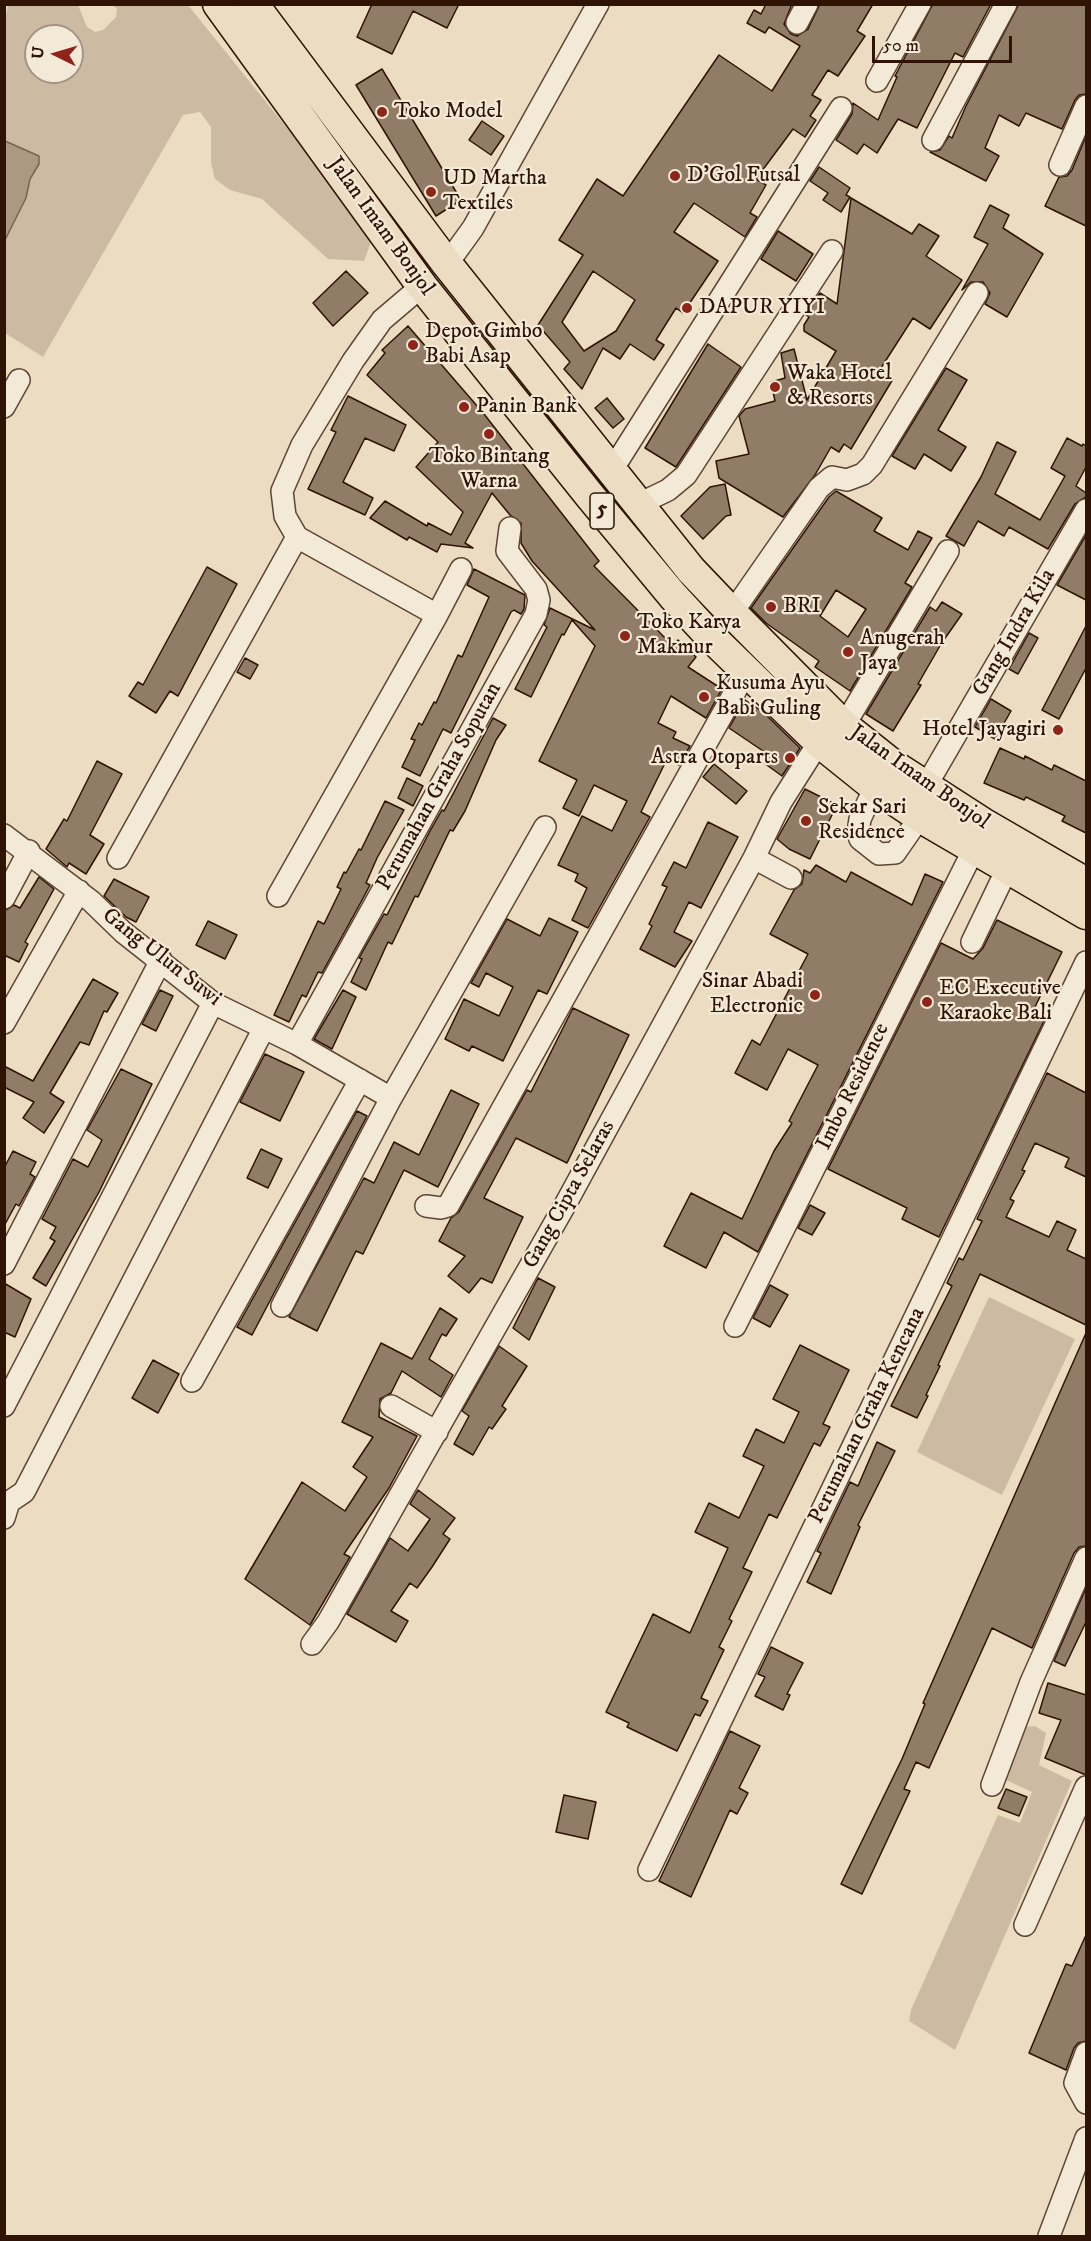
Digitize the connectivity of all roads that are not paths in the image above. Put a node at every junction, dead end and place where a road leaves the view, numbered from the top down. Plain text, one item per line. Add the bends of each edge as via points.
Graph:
1 (218, 4) edge
2 (253, 4) edge
3 (598, 4) edge
4 (807, 4) edge
5 (920, 4) edge
6 (1006, 4) edge
7 (797, 23) dead end
8 (877, 81) dead end
9 (1086, 106) edge
10 (841, 108) dead end
11 (933, 140) dead end
12 (1060, 165) dead end
13 (832, 251) dead end
14 (447, 264) junction
15 (422, 286) junction
16 (977, 293) dead end
17 (19, 380) dead end
18 (4, 406) edge
19 (612, 470) junction
20 (639, 504) junction
21 (1086, 510) edge
22 (510, 528) dead end
23 (297, 537) junction
24 (948, 551) dead end
25 (461, 569) dead end
26 (732, 613) junction
27 (437, 615) junction
28 (746, 672) junction
29 (831, 734) junction
30 (884, 776) junction
31 (926, 786) junction
32 (920, 817) junction
33 (545, 827) dead end
34 (4, 835) edge
35 (974, 849) junction
36 (29, 851) junction
37 (118, 858) dead end
38 (754, 858) junction
39 (1008, 867) junction
40 (791, 878) dead end
41 (1086, 883) edge
42 (79, 891) junction
43 (278, 896) dead end
44 (4, 898) edge
45 (1086, 914) edge
46 (972, 942) dead end
47 (160, 960) junction
48 (1086, 962) edge
49 (213, 1003) junction
50 (4, 1023) edge
51 (264, 1028) junction
52 (297, 1044) junction
53 (360, 1080) junction
54 (392, 1098) junction
55 (426, 1206) dead end
56 (4, 1264) edge
57 (282, 1306) dead end
58 (735, 1326) dead end
59 (192, 1381) dead end
60 (4, 1406) edge
61 (391, 1406) dead end
62 (437, 1432) junction
63 (4, 1518) edge
64 (1086, 1558) edge
65 (312, 1644) dead end
66 (992, 1785) dead end
67 (1086, 1787) edge
68 (649, 1870) dead end
69 (1025, 1925) dead end
70 (1086, 2052) edge
71 (1086, 2103) edge
72 (1086, 2138) edge
73 (1049, 2236) edge

1 - 15 highway, Jalan Imam Bonjol / 5
2 - 14 highway, Jalan Imam Bonjol / 5
3 - 14 street via 473,228
4 - 7 street
5 - 8 street
6 - 11 street
9 - 12 street
10 - 19 street
13 - 20 street via 686,475 668,490
14 - 19 highway, Jalan Imam Bonjol / 5
15 - 23 street via 382,320 302,444 282,491 285,516
15 - 28 highway, Jalan Imam Bonjol / 5 via 665,587
16 - 26 street via 872,465 863,474 847,480 832,477 819,488
17 - 18 street
19 - 20 highway, Jalan Imam Bonjol / 5
20 - 26 highway, Jalan Imam Bonjol / 5 via 691,570
21 - 31 street, Gang Indra Kila
22 - 52 street, Perumahan Graha Soputan via 507,551 536,589 536,614
23 - 27 street
23 - 37 street
24 - 29 street, Gang Cipta Selaras
25 - 27 street
26 - 29 highway, Jalan Imam Bonjol / 5
27 - 43 street
28 - 29 highway, Jalan Imam Bonjol / 5
28 - 55 street via 448,1206
29 - 30 highway, Jalan Imam Bonjol / 5
29 - 38 street, Gang Cipta Selaras via 781,802
30 - 31 highway, Jalan Imam Bonjol / 5
30 - 32 highway, Jalan Imam Bonjol / 5
30 - 32 street via 860,819 858,833 879,854 890,855 899,851
31 - 41 highway, Jalan Imam Bonjol / 5
32 - 35 highway, Jalan Imam Bonjol / 5
33 - 54 street
34 - 36 street, Gang Ulun Suwi
35 - 39 highway, Jalan Imam Bonjol / 5
35 - 58 street, Imbo Residence
36 - 42 street, Gang Ulun Suwi
36 - 44 street
38 - 40 street
38 - 62 street, Gang Cipta Selaras
39 - 45 highway, Jalan Imam Bonjol / 5
39 - 46 street
42 - 47 street, Gang Ulun Suwi
42 - 50 street
47 - 49 street, Gang Ulun Suwi
47 - 56 street
48 - 68 street, Perumahan Graha Kencana
49 - 51 street, Gang Ulun Suwi
49 - 60 street
51 - 52 street, Gang Ulun Suwi
51 - 63 street via 24,1492 9,1502
52 - 53 street, Gang Ulun Suwi
53 - 54 street, Gang Ulun Suwi
53 - 59 street
54 - 57 street
61 - 62 street
62 - 65 street, Gang Cipta Selaras
64 - 66 street via 1031,1682
67 - 69 street
70 - 71 street via 1075,2083
72 - 73 street

